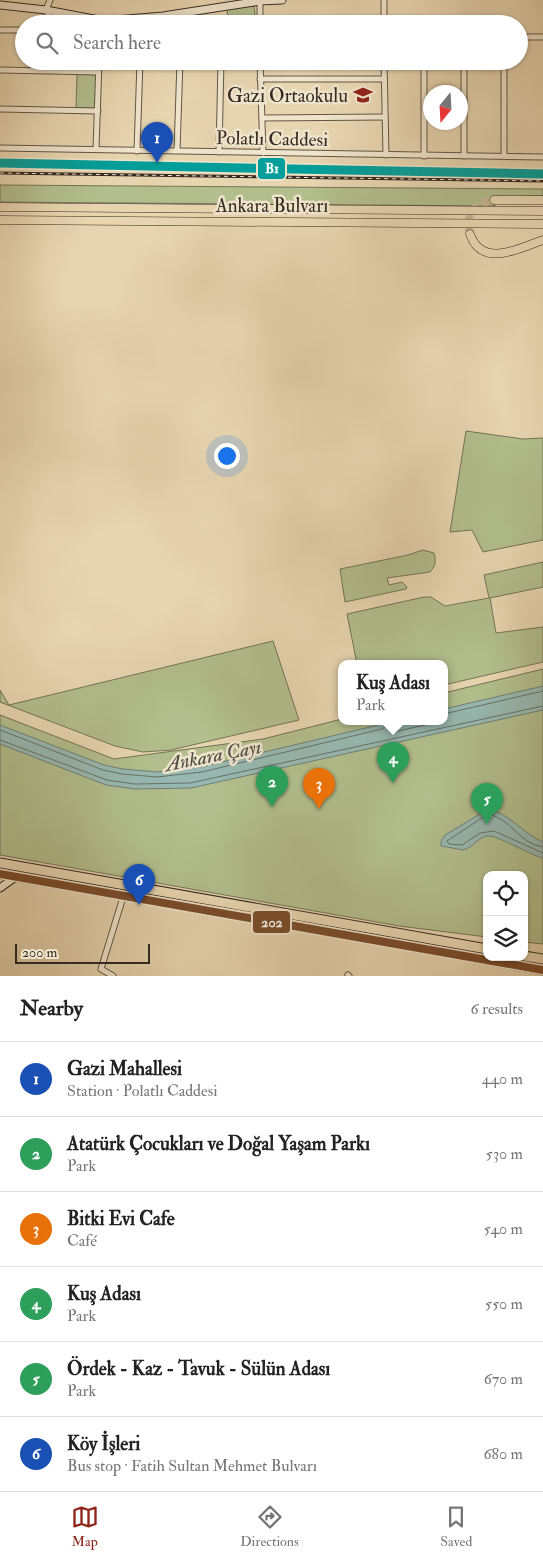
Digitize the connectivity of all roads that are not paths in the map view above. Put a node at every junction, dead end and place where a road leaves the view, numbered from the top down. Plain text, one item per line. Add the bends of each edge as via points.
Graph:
1 (50, 0) edge
2 (282, 0) edge
3 (384, 0) edge
4 (260, 1) edge
5 (243, 2) edge
6 (0, 5) edge
7 (46, 10) junction
8 (48, 15) edge
9 (72, 15) edge
10 (169, 15) edge
11 (260, 15) edge
12 (384, 15) edge
13 (0, 30) edge
14 (15, 30) edge
15 (528, 37) edge
16 (543, 37) edge
17 (0, 70) edge
18 (140, 70) edge
19 (180, 70) edge
20 (221, 70) edge
21 (260, 70) edge
22 (384, 70) edge
23 (424, 70) edge
24 (464, 70) edge
25 (504, 70) edge
26 (98, 72) joint
27 (260, 79) junction
28 (384, 79) junction
29 (0, 109) edge
30 (98, 111) junction
31 (385, 117) junction
32 (262, 118) junction
33 (0, 148) edge
34 (96, 149) junction
35 (137, 151) junction
36 (178, 151) junction
37 (219, 152) junction
38 (263, 153) junction
39 (386, 155) junction
40 (424, 156) junction
41 (464, 156) junction
42 (504, 156) junction
43 (543, 157) edge
44 (494, 200) tunnel mouth
45 (543, 200) edge
46 (0, 207) edge
47 (543, 211) edge
48 (0, 220) edge
49 (543, 224) edge
50 (470, 234) dead end
51 (543, 240) edge
52 (0, 863) edge
53 (0, 874) edge
54 (14, 878) junction
55 (0, 888) edge
56 (124, 894) junction
57 (483, 948) edge
58 (528, 957) edge
59 (543, 959) edge
60 (101, 969) junction
61 (543, 970) edge
62 (104, 976) edge
63 (113, 976) edge

1 - 7 street
2 - 4 main road
3 - 12 street
4 - 5 main road
4 - 11 street
5 - 10 main road
6 - 7 main road
7 - 8 street
7 - 9 main road
13 - 14 street
15 - 16 street
17 - 26 street
18 - 35 street
19 - 36 street
20 - 37 street
21 - 27 street
22 - 28 street
23 - 40 street
24 - 41 street
25 - 42 street
26 - 30 street
27 - 28 street
27 - 32 street
28 - 31 street
29 - 30 street
30 - 34 street
31 - 32 street
31 - 39 street
32 - 38 street
33 - 34 street, Polatlı Caddesi
34 - 35 street, Polatlı Caddesi
35 - 36 street, Polatlı Caddesi
36 - 37 street, Polatlı Caddesi
37 - 38 street, Polatlı Caddesi
38 - 39 street, Polatlı Caddesi
39 - 40 street, Polatlı Caddesi
40 - 41 street, Polatlı Caddesi
41 - 42 street, Polatlı Caddesi
42 - 43 street, Polatlı Caddesi
44 - 45 main road
46 - 47 main road, Ankara Bulvarı
48 - 49 main road, Ankara Bulvarı
50 - 51 main road via 478,247 494,255
52 - 57 highway
53 - 54 highway
54 - 55 main road
54 - 56 highway
56 - 60 street
56 - 61 highway
58 - 59 highway
60 - 62 street
60 - 63 street

